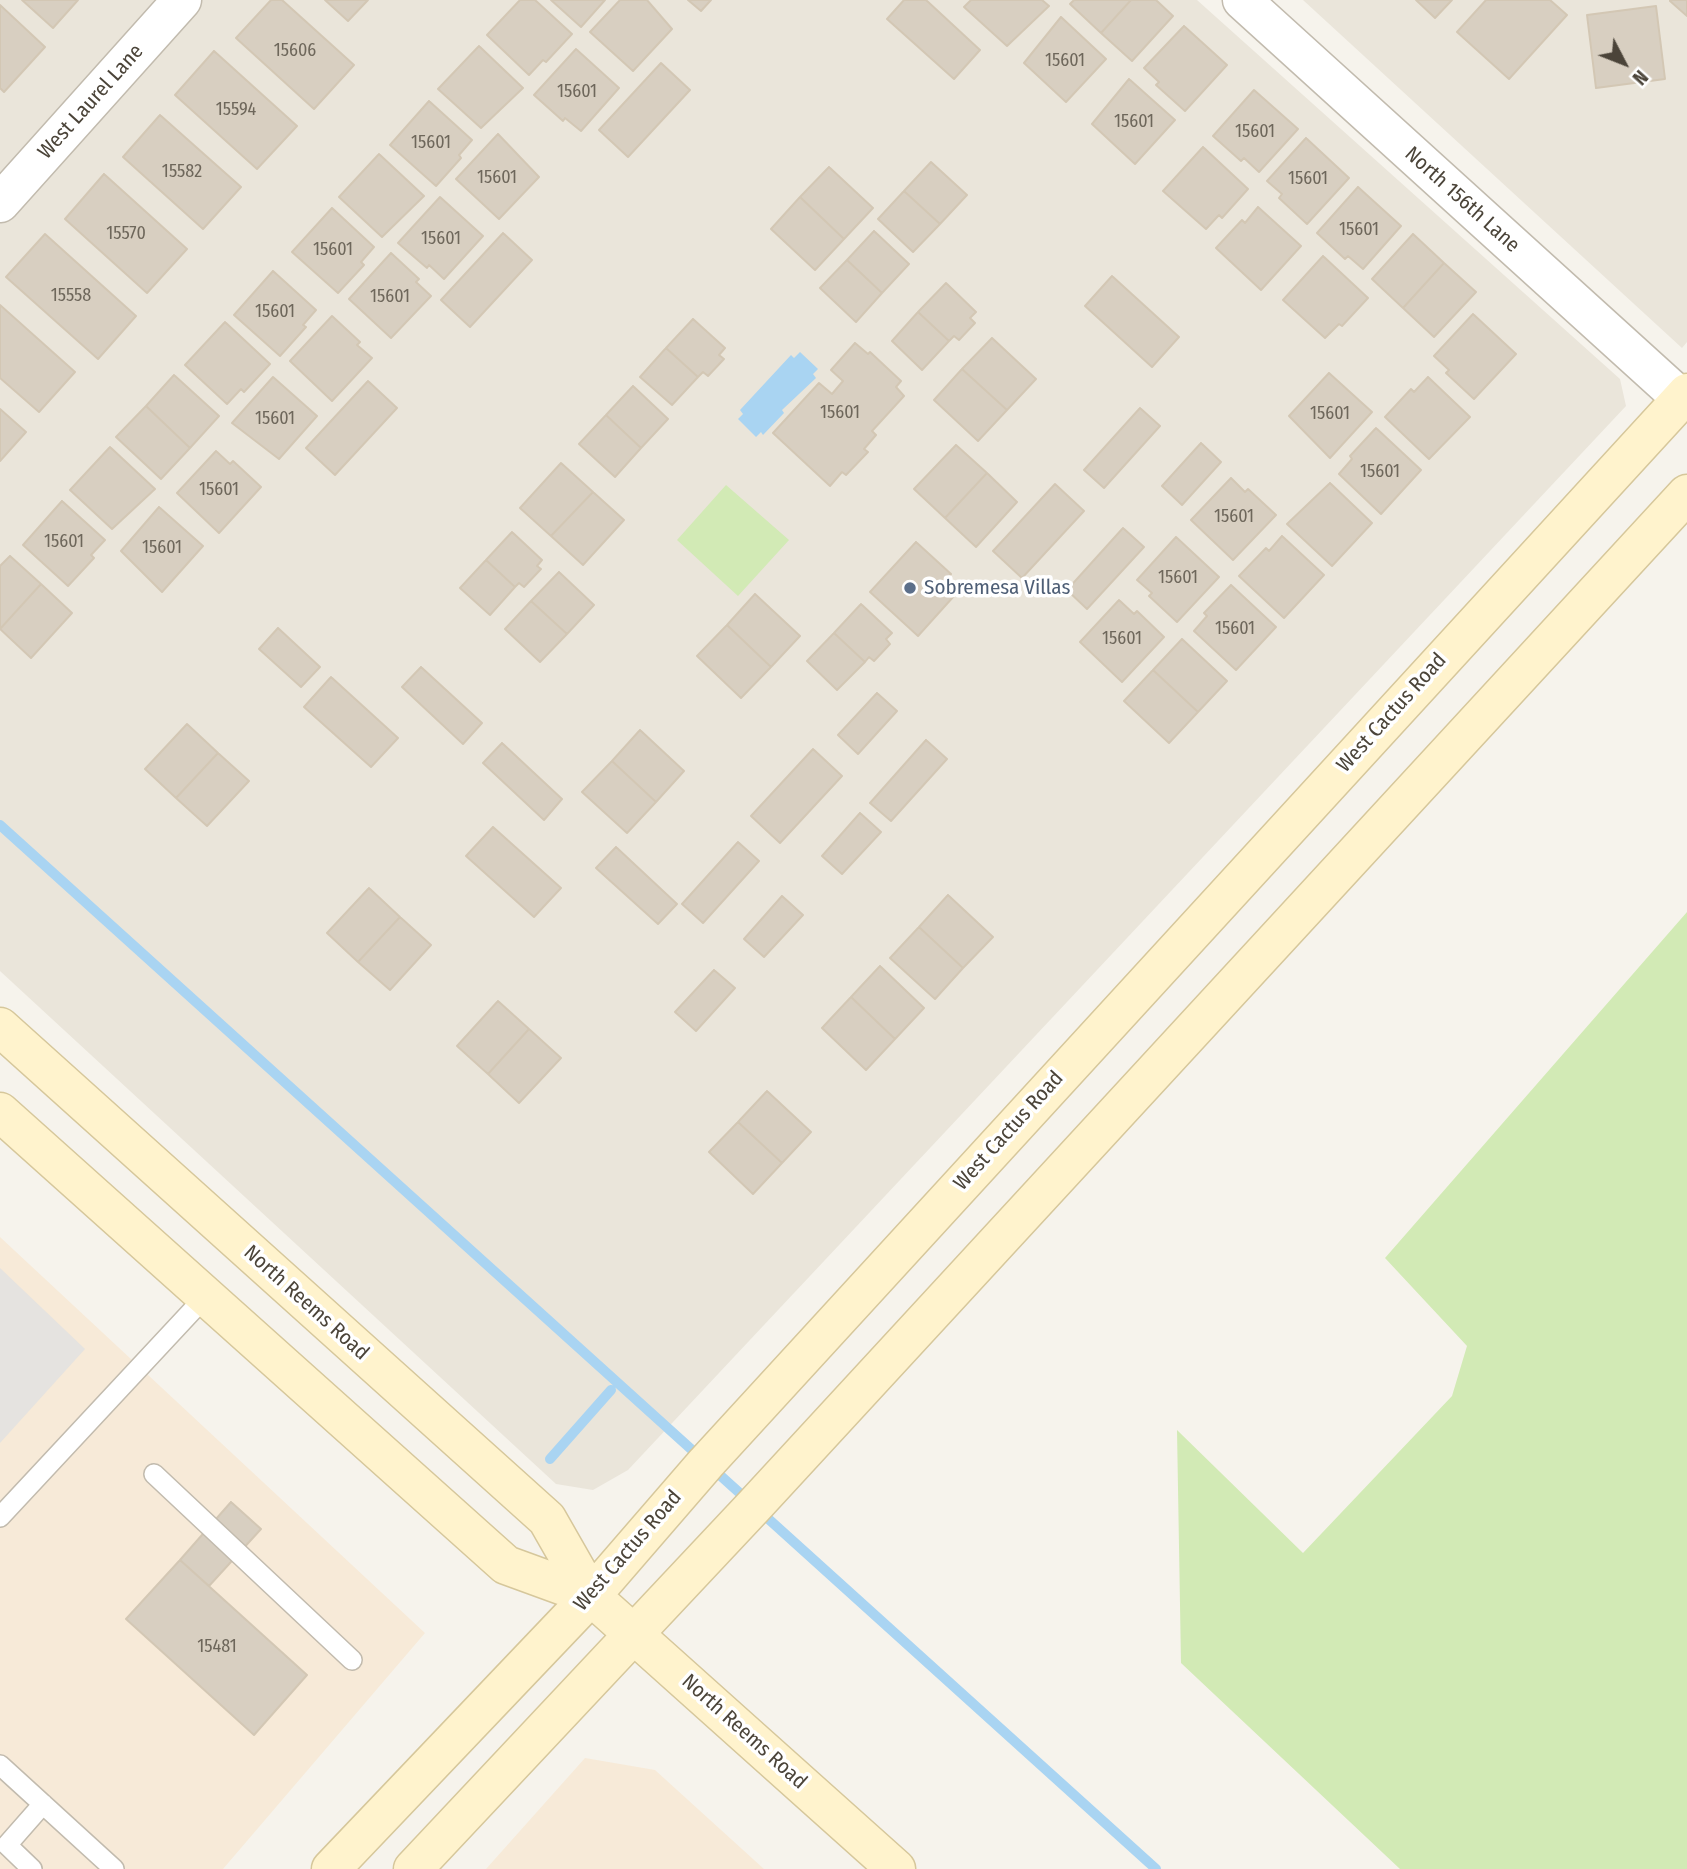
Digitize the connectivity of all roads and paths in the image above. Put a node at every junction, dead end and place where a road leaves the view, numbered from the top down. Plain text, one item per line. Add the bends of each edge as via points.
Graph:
1 (182, 0) edge
2 (1259, 5) edge
3 (0, 203) edge
4 (1684, 396) edge
5 (1687, 494) edge
6 (0, 1027) edge
7 (0, 1112) edge
8 (205, 1297) junction
9 (154, 1474) dead end
10 (0, 1517) edge
11 (591, 1596) junction
12 (635, 1633) junction
13 (352, 1660) dead end
14 (0, 1765) edge
15 (43, 1804) junction
16 (3, 1842) edge
17 (32, 1869) edge
18 (114, 1869) edge
19 (331, 1869) edge
20 (413, 1869) edge
21 (895, 1869) edge

1 - 3 street, West Laurel Lane
2 - 4 street, North 156th Lane
4 - 11 main road, West Cactus Road via 706,1462
5 - 12 main road
6 - 11 main road, North Reems Road via 547,1519
7 - 8 main road, North Reems Road
8 - 10 lane
8 - 11 main road, North Reems Road via 506,1565
9 - 13 lane
11 - 12 main road, North Reems Road
11 - 19 main road, West Cactus Road
12 - 20 main road
12 - 21 main road, North Reems Road
14 - 15 lane
15 - 16 lane
15 - 18 lane
16 - 17 lane

